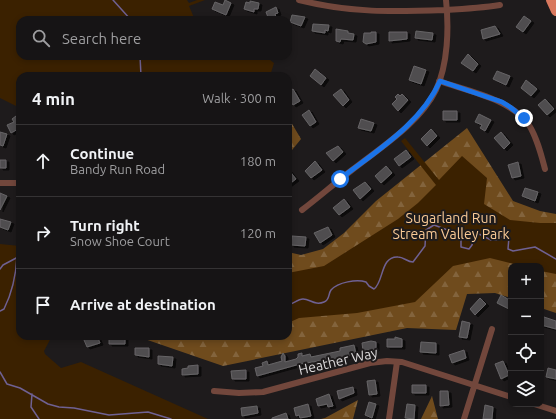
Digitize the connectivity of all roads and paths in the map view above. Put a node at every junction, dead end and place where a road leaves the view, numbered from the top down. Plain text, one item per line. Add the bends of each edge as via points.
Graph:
1 (299, 0) edge
2 (446, 0) edge
3 (551, 0) edge
4 (500, 5) dead end
5 (447, 10) junction
6 (556, 11) edge
7 (440, 81) junction
8 (545, 168) dead end
9 (0, 183) edge
10 (16, 183) edge
11 (302, 210) dead end
12 (492, 329) dead end
13 (397, 362) junction
14 (474, 385) junction
15 (214, 391) dead end
16 (508, 396) edge
17 (543, 407) edge
18 (556, 411) edge
19 (389, 419) edge
20 (464, 419) edge

1 - 5 street via 336,8 375,12
2 - 5 street
3 - 6 highway
4 - 5 street
5 - 7 street via 444,62
7 - 8 street via 502,102 517,112 533,133
7 - 11 street via 430,101 414,120
9 - 10 street
12 - 14 street
13 - 14 street, Heather Way
13 - 15 street, Heather Way via 370,363 263,392
13 - 19 street
14 - 16 street, Heather Way
14 - 20 street
17 - 18 street

